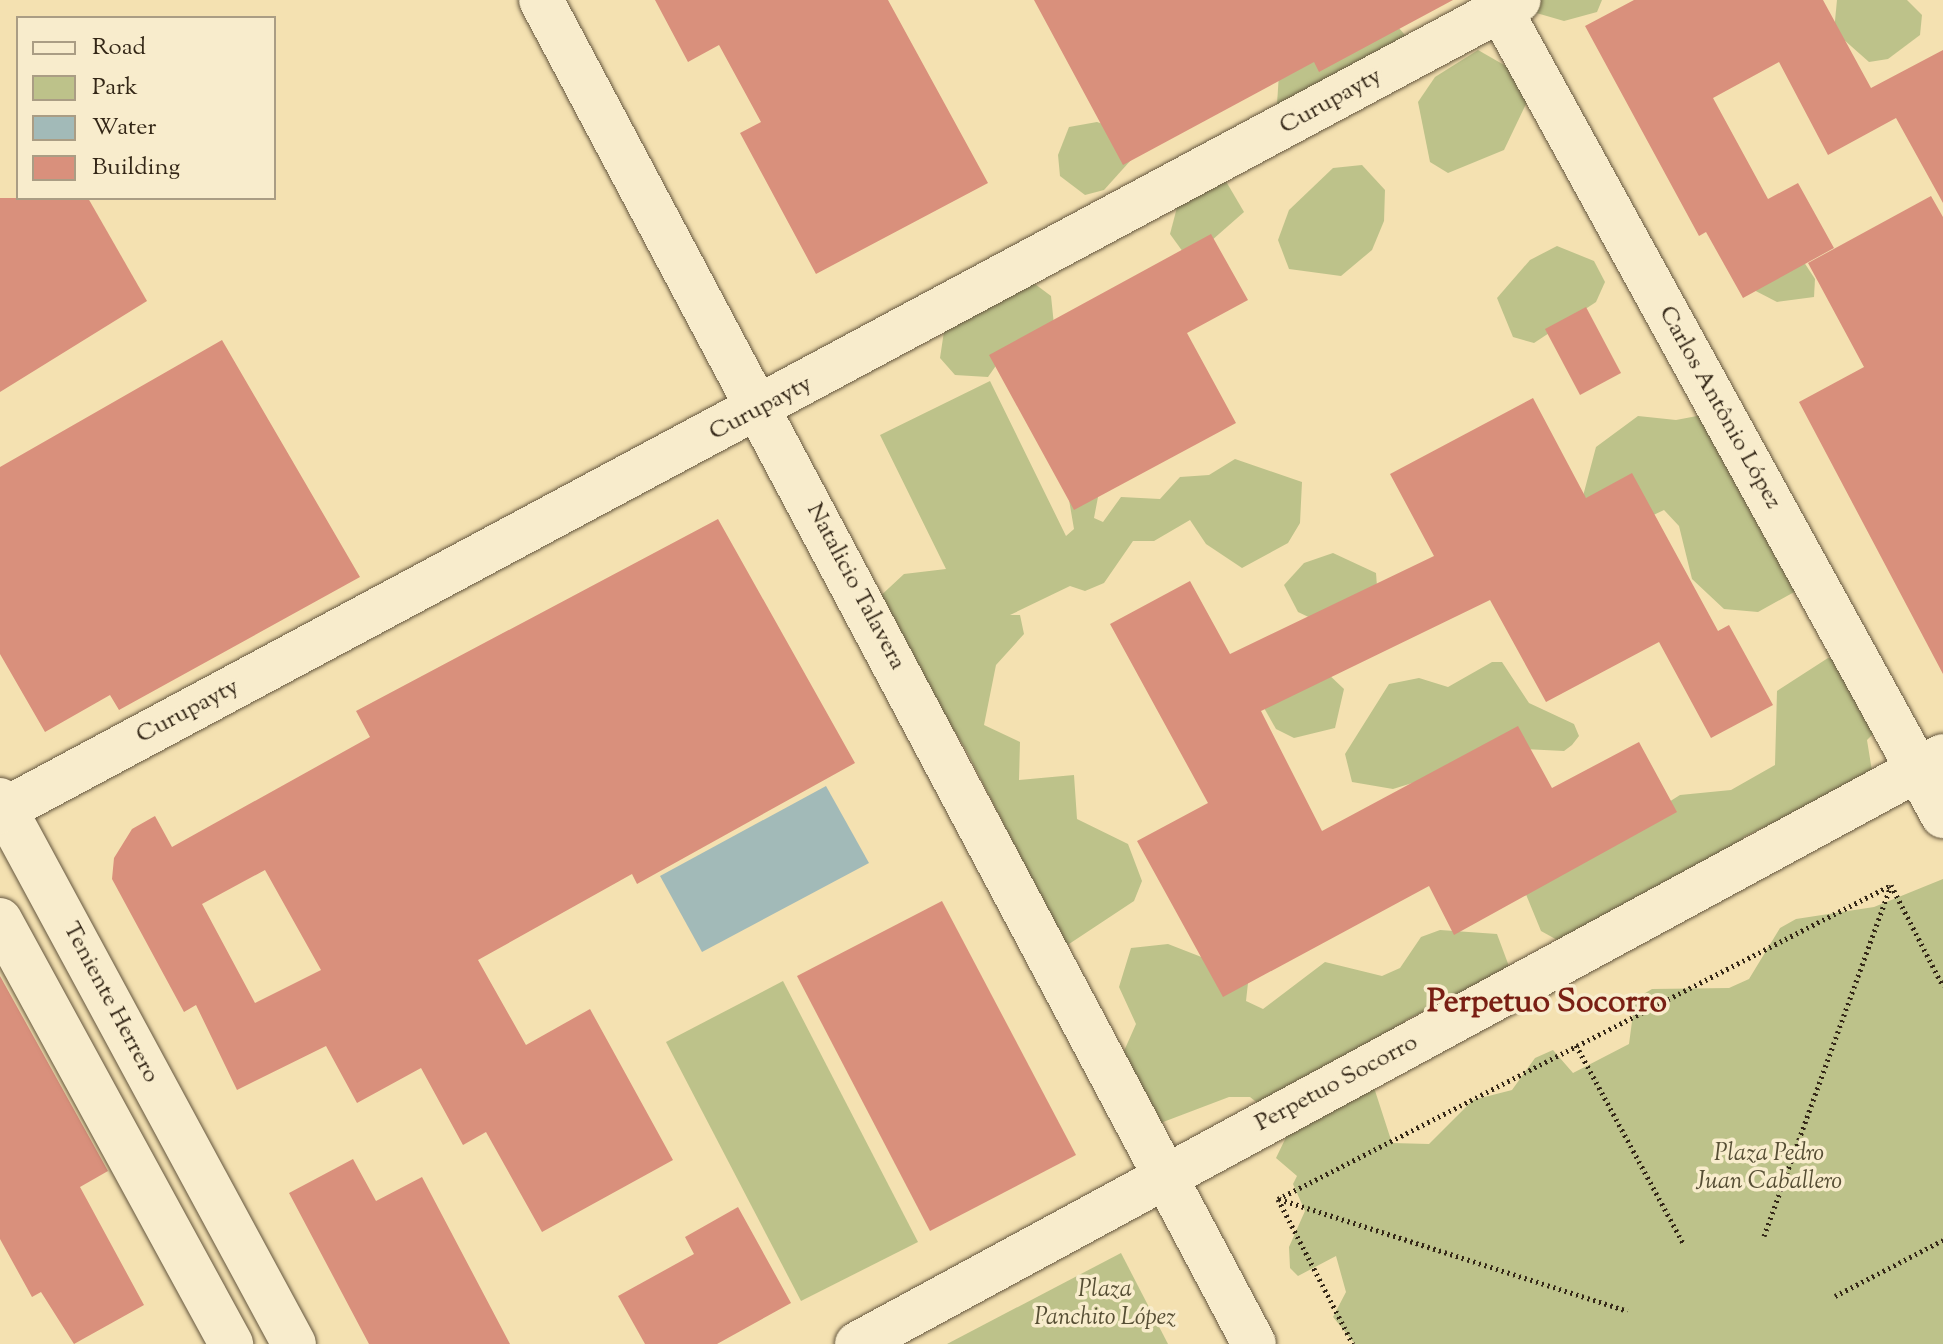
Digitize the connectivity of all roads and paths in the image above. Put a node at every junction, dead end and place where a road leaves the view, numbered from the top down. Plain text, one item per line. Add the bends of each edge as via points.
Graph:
1 (541, 0) edge
2 (1505, 3) edge
3 (761, 409) junction
4 (1931, 763) edge
5 (2, 807) edge
6 (1943, 816) edge
7 (1891, 885) junction
8 (0, 920) edge
9 (1943, 986) edge
10 (1576, 1045) junction
11 (1166, 1177) junction
12 (1278, 1199) junction
13 (220, 1206) junction
14 (170, 1232) junction
15 (1764, 1236) dead end
16 (1943, 1240) edge
17 (1683, 1243) dead end
18 (1835, 1296) dead end
19 (1627, 1311) dead end
20 (231, 1344) edge
21 (294, 1344) edge
22 (857, 1344) edge
23 (1254, 1344) edge
24 (1353, 1344) edge

1 - 3 street, Natalicio Talavera
2 - 3 street, Curupayty
2 - 4 street, Carlos Antônio López
3 - 5 street, Curupayty
3 - 11 street, Natalicio Talavera
4 - 6 street, Carlos Antônio López
4 - 11 street, Perpetuo Socorro
5 - 13 street, Teniente Herrero
7 - 9 path
7 - 10 path
7 - 15 path
8 - 14 street
10 - 12 path
10 - 17 path
11 - 22 street, Perpetuo Socorro
11 - 23 street, Natalicio Talavera
12 - 19 path
12 - 24 path
13 - 14 street
13 - 21 street, Teniente Herrero
14 - 20 street
16 - 18 path

